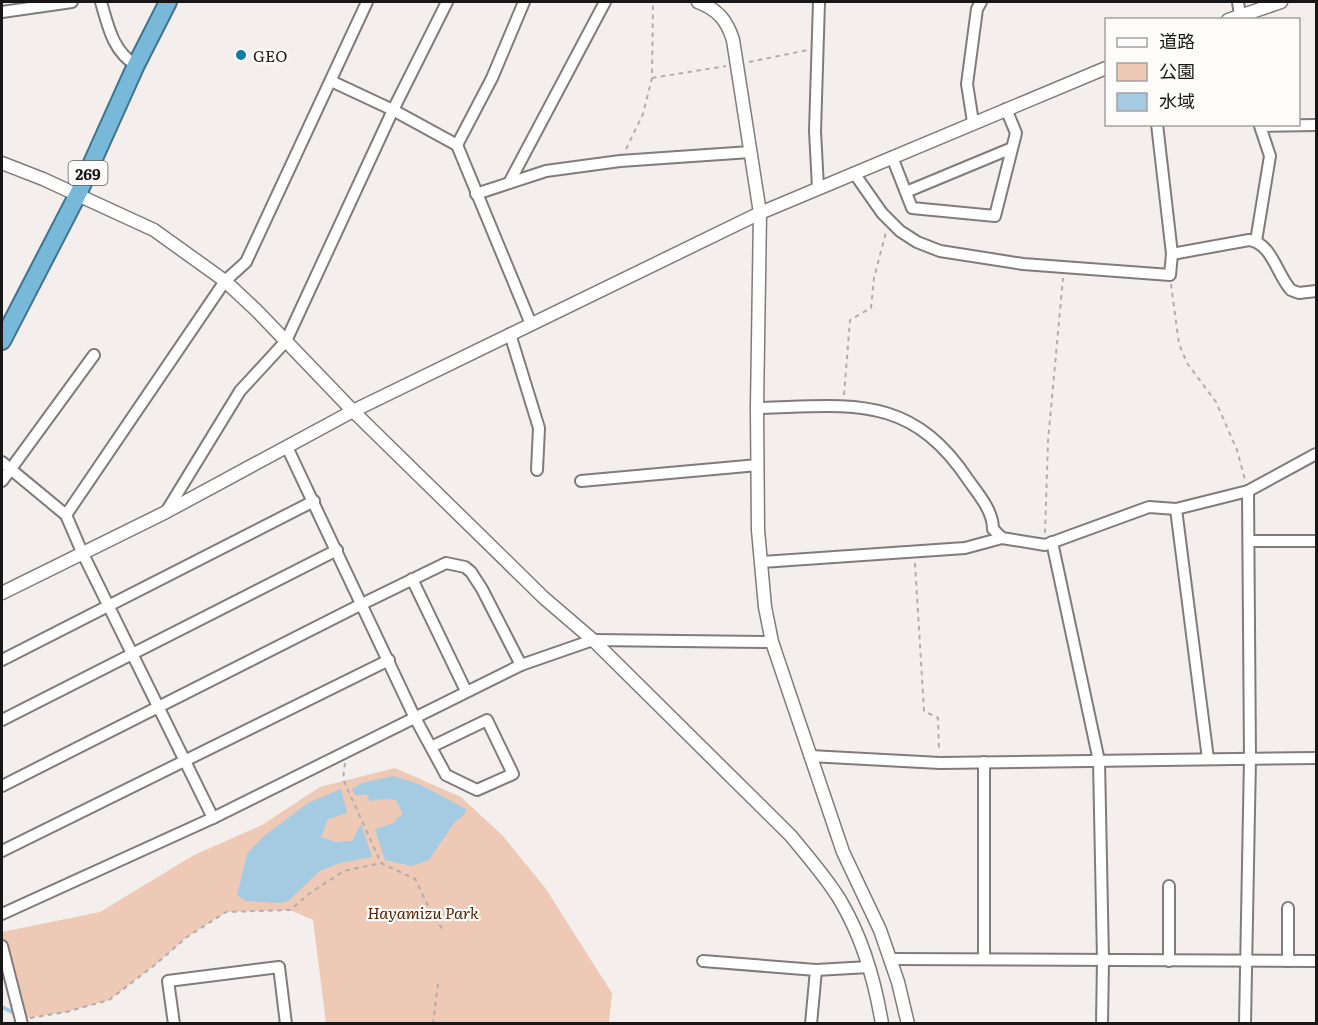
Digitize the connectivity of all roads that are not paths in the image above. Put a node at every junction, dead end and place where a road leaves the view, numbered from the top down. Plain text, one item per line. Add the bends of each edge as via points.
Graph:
1 (72, 2) edge
2 (101, 2) edge
3 (168, 2) edge
4 (367, 2) edge
5 (447, 2) edge
6 (524, 2) edge
7 (605, 2) edge
8 (698, 2) edge
9 (819, 2) edge
10 (981, 2) edge
11 (1238, 2) edge
12 (1281, 2) edge
13 (13, 6) edge
14 (2, 12) edge
15 (1240, 15) junction
16 (1254, 15) edge
17 (1233, 18) edge
18 (136, 65) junction
19 (1105, 69) edge
20 (331, 81) junction
21 (1006, 109) junction
22 (393, 110) junction
23 (973, 123) junction
24 (1300, 125) edge
25 (1317, 125) edge
26 (1157, 126) edge
27 (1260, 126) edge
28 (457, 145) junction
29 (1012, 148) junction
30 (750, 152) junction
31 (892, 157) junction
32 (2, 164) edge
33 (854, 173) junction
34 (509, 183) junction
35 (818, 188) junction
36 (906, 192) junction
37 (78, 194) junction
38 (476, 194) junction
39 (760, 213) junction
40 (1256, 241) junction
41 (1172, 254) junction
42 (225, 281) junction
43 (1317, 291) edge
44 (531, 324) junction
45 (510, 334) junction
46 (2, 341) edge
47 (286, 342) junction
48 (94, 355) dead end
49 (757, 408) junction
50 (353, 411) junction
51 (287, 447) junction
52 (1317, 454) edge
53 (2, 462) edge
54 (758, 465) junction
55 (11, 470) junction
56 (537, 470) dead end
57 (2, 481) edge
58 (580, 481) dead end
59 (1248, 491) junction
60 (314, 501) junction
61 (1176, 509) junction
62 (166, 512) junction
63 (66, 514) junction
64 (1002, 538) junction
65 (1249, 541) junction
66 (1317, 541) edge
67 (1048, 543) junction
68 (337, 550) junction
69 (82, 552) junction
70 (761, 562) junction
71 (412, 579) junction
72 (2, 593) edge
73 (362, 603) junction
74 (108, 606) junction
75 (593, 640) junction
76 (772, 642) junction
77 (132, 654) junction
78 (2, 660) edge
79 (389, 660) junction
80 (521, 665) junction
81 (466, 691) junction
82 (158, 706) junction
83 (414, 716) junction
84 (2, 720) edge
85 (431, 747) junction
86 (810, 756) junction
87 (1250, 758) junction
88 (1317, 758) edge
89 (1208, 759) junction
90 (184, 760) junction
91 (1100, 760) junction
92 (984, 762) junction
93 (2, 786) edge
94 (213, 818) junction
95 (2, 851) edge
96 (1169, 886) dead end
97 (1288, 908) dead end
98 (2, 914) edge
99 (2, 946) edge
100 (984, 958) junction
101 (890, 959) junction
102 (1103, 960) junction
103 (702, 961) dead end
104 (1169, 961) junction
105 (1245, 961) junction
106 (1288, 961) junction
107 (1317, 961) edge
108 (869, 967) junction
109 (816, 970) junction
110 (22, 1021) edge
111 (174, 1023) edge
112 (286, 1023) edge
113 (811, 1023) edge
114 (882, 1023) edge
115 (908, 1023) edge
116 (1102, 1023) edge
117 (1245, 1023) edge

1 - 13 street
2 - 18 street via 111,35 125,59
3 - 18 highway, 269
4 - 20 street
5 - 22 street
6 - 28 street via 492,78
7 - 34 street
8 - 30 street via 722,15 729,26
9 - 35 street via 815,131
10 - 23 street via 967,84
11 - 15 street
12 - 16 street
13 - 14 street
15 - 16 street
15 - 17 street
18 - 37 highway, 269
19 - 21 street
20 - 22 street
20 - 42 street via 246,262
21 - 23 street
21 - 29 street via 1016,133
22 - 28 street
22 - 47 street
23 - 31 street
24 - 25 street
26 - 41 street
27 - 40 street via 1270,156
28 - 38 street
29 - 36 street
29 - 36 street via 995,216 912,208
30 - 34 street via 620,161 546,171
30 - 39 street
31 - 33 street
31 - 36 street
32 - 37 street
33 - 35 street
33 - 41 street via 900,231 917,243 940,251 1170,276
34 - 38 street
35 - 39 street
37 - 42 street via 154,230
37 - 46 highway, 269
38 - 44 street
39 - 44 street
39 - 49 street
40 - 41 street
40 - 43 street via 1291,290
42 - 47 street
42 - 63 street
44 - 45 street
45 - 50 street
45 - 56 street via 539,428
47 - 50 street
47 - 62 street via 240,391
48 - 55 street
49 - 54 street
49 - 64 street via 843,405 874,408 905,420 934,438 967,478 993,518 993,529
50 - 51 street
50 - 75 street via 544,598
51 - 60 street
51 - 62 street
52 - 59 street
53 - 55 street
54 - 58 street
54 - 70 street
55 - 57 street
55 - 63 street
59 - 61 street
59 - 65 street
60 - 68 street
60 - 74 street
61 - 67 street via 1149,507
61 - 89 street
62 - 69 street
63 - 69 street
64 - 67 street
64 - 70 street via 965,548
65 - 66 street
65 - 87 street
67 - 91 street
68 - 73 street
68 - 77 street
69 - 72 street
69 - 74 street
70 - 76 street
71 - 73 street
71 - 80 street via 446,563 465,567 482,589
71 - 81 street
73 - 79 street
73 - 82 street
74 - 77 street
74 - 78 street
75 - 76 street
75 - 80 street
75 - 108 street via 791,837 840,900
76 - 86 street
77 - 82 street
77 - 84 street
79 - 83 street
79 - 90 street
80 - 81 street
81 - 83 street
82 - 90 street
82 - 93 street
83 - 85 street
83 - 94 street
85 - 85 street via 446,775 477,790 513,774 487,720
86 - 92 street
86 - 101 street via 843,852
87 - 88 street
87 - 89 street
87 - 105 street
89 - 91 street
90 - 94 street
90 - 95 street
91 - 92 street
91 - 102 street
92 - 100 street
94 - 98 street
96 - 104 street
97 - 106 street
99 - 110 street
100 - 101 street
100 - 102 street
101 - 115 street
102 - 104 street
102 - 116 street
103 - 109 street
104 - 105 street
105 - 106 street
105 - 117 street
106 - 107 street
108 - 109 street
108 - 114 street
109 - 113 street
111 - 112 street via 168,981 279,967

